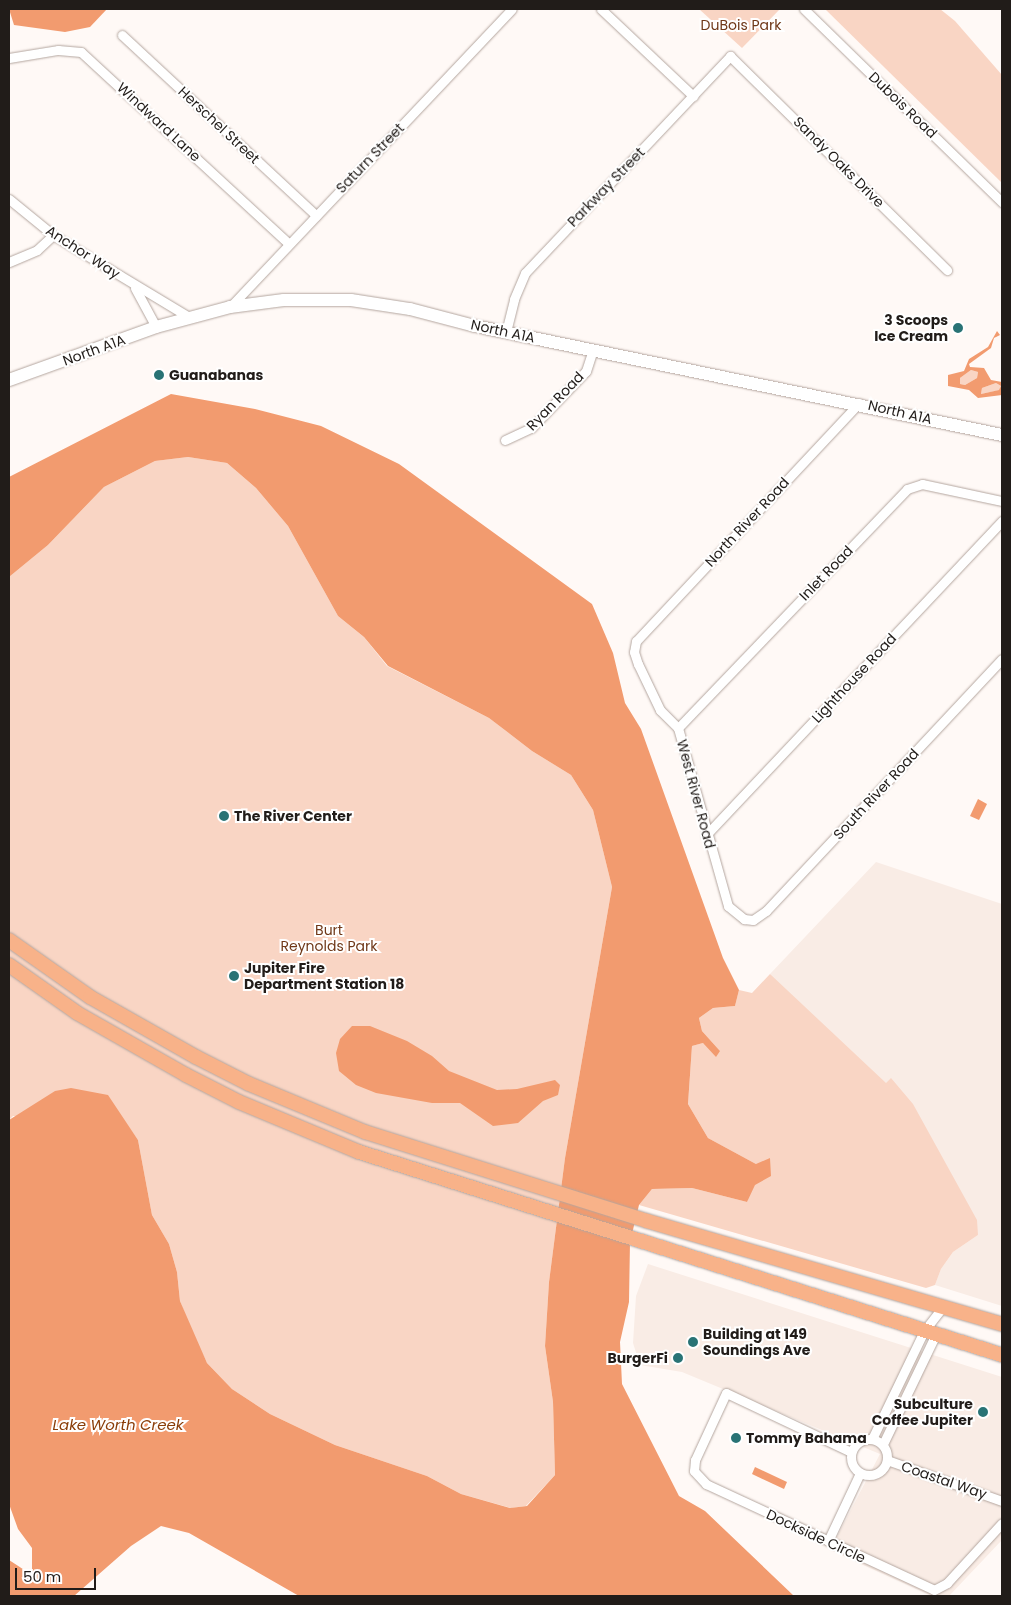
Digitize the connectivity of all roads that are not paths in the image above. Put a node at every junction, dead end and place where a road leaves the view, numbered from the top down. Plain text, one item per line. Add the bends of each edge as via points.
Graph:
1 (512, 9) edge
2 (601, 9) edge
3 (804, 9) edge
4 (122, 35) dead end
5 (730, 56) joint
6 (9, 58) edge
7 (693, 96) junction
8 (9, 199) edge
9 (1002, 202) edge
10 (316, 215) junction
11 (53, 235) junction
12 (289, 244) junction
13 (9, 262) edge
14 (947, 270) dead end
15 (133, 286) junction
16 (230, 307) junction
17 (190, 317) junction
18 (156, 328) junction
19 (506, 332) junction
20 (593, 350) junction
21 (9, 380) edge
22 (859, 403) junction
23 (1002, 435) edge
24 (505, 440) dead end
25 (1002, 501) edge
26 (1002, 521) edge
27 (636, 641) joint
28 (1002, 659) edge
29 (678, 728) junction
30 (706, 835) junction
31 (744, 919) joint
32 (9, 940) edge
33 (9, 965) edge
34 (943, 1308) junction
35 (1002, 1324) edge
36 (930, 1332) junction
37 (1002, 1355) edge
38 (872, 1439) junction
39 (883, 1444) junction
40 (851, 1452) junction
41 (887, 1460) junction
42 (860, 1474) junction
43 (1002, 1501) edge
44 (1002, 1523) edge
45 (828, 1541) junction

1 - 10 street, Saturn Street
2 - 7 street
3 - 9 street, Dubois Road
4 - 10 street, Herschel Street
5 - 7 street, Parkway Street
5 - 14 street, Sandy Oaks Drive
6 - 12 street, Windward Lane via 58,50 81,52
7 - 19 street, Parkway Street via 526,273 514,300
8 - 11 street, Anchor Way
10 - 12 street, Saturn Street
11 - 13 street via 37,250
11 - 15 street, Anchor Way via 110,268
12 - 16 street, Saturn Street
15 - 17 street, Anchor Way
15 - 18 street, Anchor Way
16 - 17 street, North A1A
16 - 19 street, North A1A via 284,300 351,300 410,309
17 - 18 street, North A1A
18 - 21 street, North A1A
19 - 20 street, North A1A
20 - 22 street, North A1A
20 - 24 street, Ryan Road via 586,371 531,428
22 - 23 street, North A1A
22 - 27 street, North River Road
25 - 29 street, Inlet Road via 922,484 907,489
26 - 30 street, Lighthouse Road
27 - 29 street, West River Road via 634,652 660,710
28 - 31 street, South River Road via 766,911 753,920
29 - 30 street, West River Road
30 - 31 street, West River Road via 728,906
32 - 34 main road via 90,997 249,1084 364,1132 647,1221
33 - 36 main road via 77,1013 239,1102 358,1152
34 - 35 main road
34 - 36 street
36 - 37 main road
36 - 38 street
36 - 39 street
38 - 39 street
38 - 40 street via 861,1440
39 - 41 street
40 - 42 street via 852,1465
40 - 45 street, Dockside Circle via 726,1393 695,1460 694,1471 698,1479
41 - 42 street via 878,1473
41 - 43 street, Coastal Way
42 - 45 street
44 - 45 street, Dockside Circle via 947,1583 934,1590

